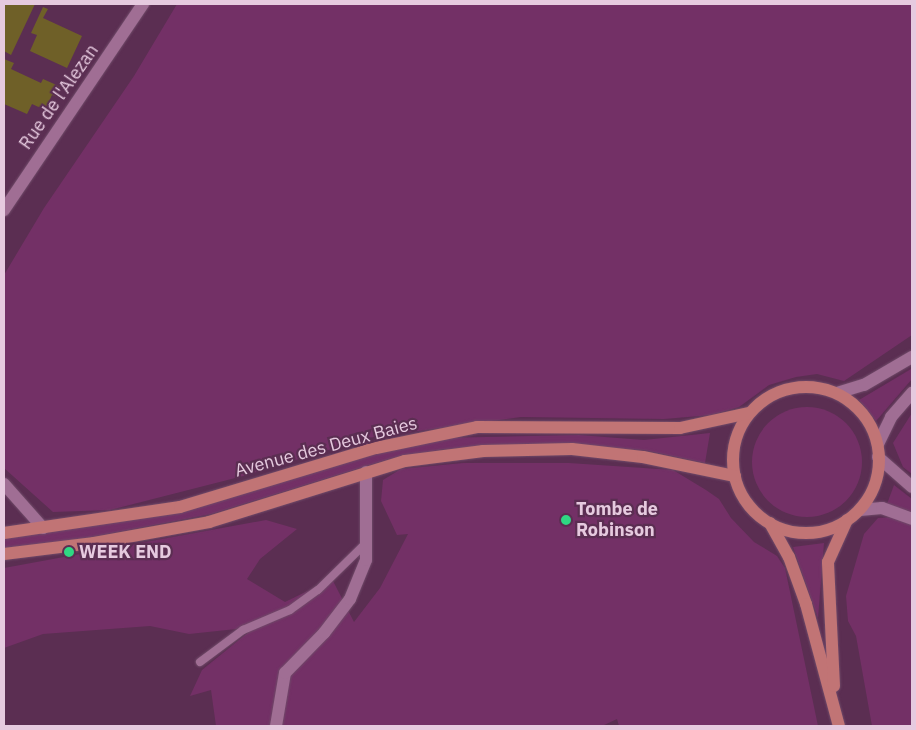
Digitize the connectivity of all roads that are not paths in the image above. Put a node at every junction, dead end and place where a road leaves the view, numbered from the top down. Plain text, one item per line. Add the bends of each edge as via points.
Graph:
1 (143, 4) edge
2 (4, 210) edge
3 (912, 357) edge
4 (912, 393) edge
5 (837, 394) junction
6 (749, 413) junction
7 (878, 450) junction
8 (366, 472) junction
9 (735, 476) junction
10 (4, 484) edge
11 (912, 487) edge
12 (860, 510) junction
13 (912, 519) edge
14 (847, 520) junction
15 (770, 523) junction
16 (43, 528) junction
17 (4, 534) edge
18 (366, 543) junction
19 (4, 554) edge
20 (200, 662) dead end
21 (834, 706) junction
22 (276, 726) edge
23 (839, 726) edge

1 - 2 street, Rue de l'Alezan
3 - 5 street via 864,385
4 - 7 street via 890,417
5 - 6 main road via 814,387 790,388 767,397
5 - 7 main road via 870,424
6 - 9 main road via 736,440 733,454
6 - 16 main road, Avenue des Deux Baies via 680,428 477,428 376,448 180,506
7 - 11 street
7 - 12 main road via 879,468 873,490
8 - 9 main road, Avenue des Deux Baies via 406,461 483,451 572,449 643,457
8 - 18 street
8 - 19 main road, Avenue des Deux Baies via 209,522 94,543
9 - 15 main road via 742,495 754,511
10 - 16 street
12 - 13 street via 882,508
12 - 14 main road
14 - 15 main road via 829,529 810,533 789,531
14 - 21 main road via 828,562
15 - 21 main road via 790,557
16 - 17 main road, Avenue des Deux Baies
18 - 20 lane via 318,590 290,610 243,630
18 - 22 street via 366,560 350,599 324,633 285,673
21 - 23 main road

